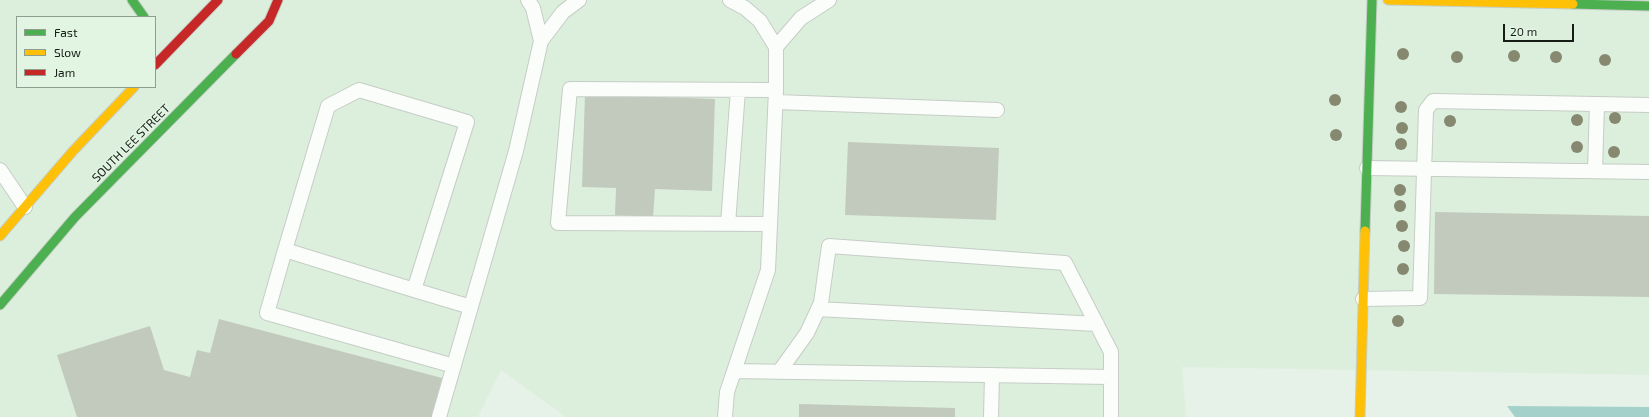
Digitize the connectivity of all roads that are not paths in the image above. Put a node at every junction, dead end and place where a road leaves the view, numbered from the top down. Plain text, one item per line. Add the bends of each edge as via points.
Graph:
1 (132, 0) edge
2 (218, 0) edge
3 (278, 0) edge
4 (528, 0) edge
5 (579, 0) edge
6 (730, 0) edge
7 (829, 0) edge
8 (1372, 0) edge
9 (1388, 0) edge
10 (1649, 6) edge
11 (143, 16) edge
12 (541, 41) junction
13 (776, 47) junction
14 (156, 64) edge
15 (133, 88) edge
16 (738, 90) junction
17 (776, 96) junction
18 (1598, 104) junction
19 (1649, 105) edge
20 (997, 110) dead end
21 (1367, 168) junction
22 (1424, 169) junction
23 (0, 170) edge
24 (1595, 171) junction
25 (1649, 172) edge
26 (25, 207) junction
27 (728, 224) junction
28 (770, 224) junction
29 (0, 236) edge
30 (285, 250) junction
31 (414, 290) junction
32 (1363, 299) junction
33 (0, 305) edge
34 (471, 308) junction
35 (818, 309) junction
36 (1097, 324) junction
37 (454, 366) junction
38 (734, 371) junction
39 (779, 372) junction
40 (992, 375) junction
41 (1111, 377) junction
42 (440, 417) edge
43 (725, 417) edge
44 (991, 417) edge
45 (1111, 417) edge
46 (1360, 417) edge

1 - 11 main road
2 - 14 main road
3 - 33 main road, SOUTH LEE STREET via 269,21 75,217
4 - 12 lane via 533,8
5 - 12 lane via 563,12
6 - 13 lane via 760,21
7 - 13 lane via 801,18
8 - 21 main road
9 - 10 main road
12 - 34 lane via 516,151
13 - 17 lane
15 - 26 main road via 73,151
16 - 17 lane
16 - 27 lane
16 - 27 lane via 570,89 558,223
17 - 20 lane
17 - 28 lane
18 - 19 lane
18 - 22 lane via 1433,101 1426,110
18 - 24 lane
21 - 22 lane
21 - 32 main road
22 - 24 lane
22 - 32 lane via 1420,298
23 - 26 lane
24 - 25 lane
26 - 29 main road
27 - 28 lane
28 - 38 lane via 768,270
30 - 31 lane
30 - 31 lane via 328,106 359,90 467,122
30 - 37 lane via 267,313
31 - 34 lane
32 - 46 main road
34 - 37 lane
35 - 36 lane
35 - 36 lane via 829,246 1065,262
35 - 39 lane via 806,333
36 - 41 lane via 1111,352
37 - 42 lane
38 - 39 lane
38 - 43 lane via 727,392
39 - 40 lane
40 - 41 lane
40 - 44 lane
41 - 45 lane

